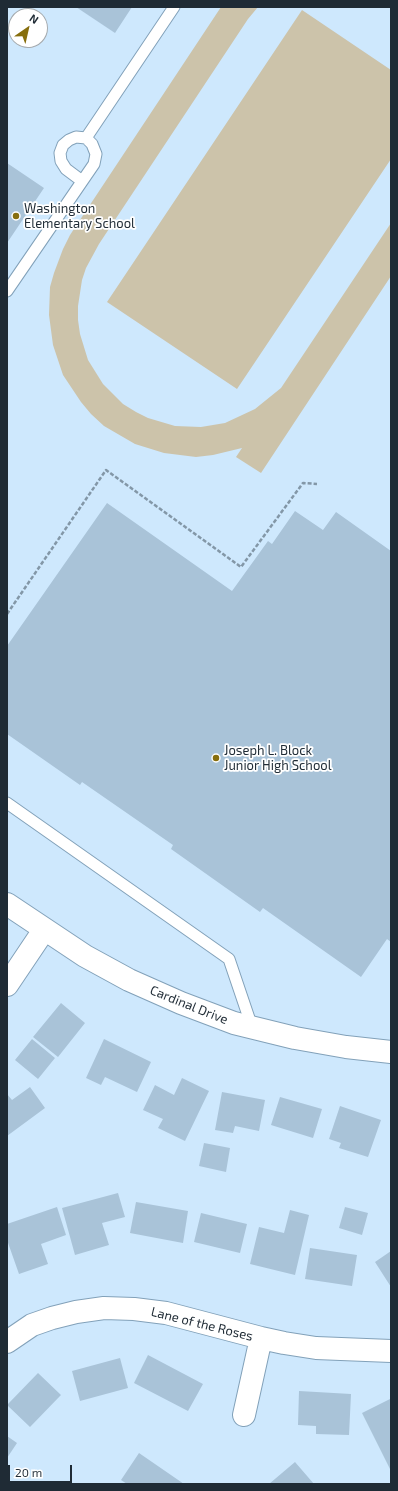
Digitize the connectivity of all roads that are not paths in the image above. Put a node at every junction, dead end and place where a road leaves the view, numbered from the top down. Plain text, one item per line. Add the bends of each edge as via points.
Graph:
1 (174, 7) edge
2 (86, 138) junction
3 (82, 181) junction
4 (7, 291) edge
5 (7, 803) edge
6 (7, 904) edge
7 (44, 930) junction
8 (7, 985) edge
9 (252, 1027) junction
10 (391, 1052) edge
11 (260, 1338) junction
12 (7, 1342) edge
13 (391, 1351) edge
14 (244, 1415) dead end

1 - 2 lane
2 - 3 lane via 96,154 94,164
2 - 3 lane via 76,137 69,140 63,145 60,153 66,169
3 - 4 lane
5 - 9 lane via 229,959
6 - 7 street, Cardinal Drive
7 - 8 street
7 - 9 street, Cardinal Drive via 129,980 181,1003
9 - 10 street, Cardinal Drive via 346,1048
11 - 12 street, Lane of the Roses via 166,1313 104,1308 76,1312 32,1325
11 - 13 street, Lane of the Roses via 316,1348
11 - 14 street, Lane of the Roses

